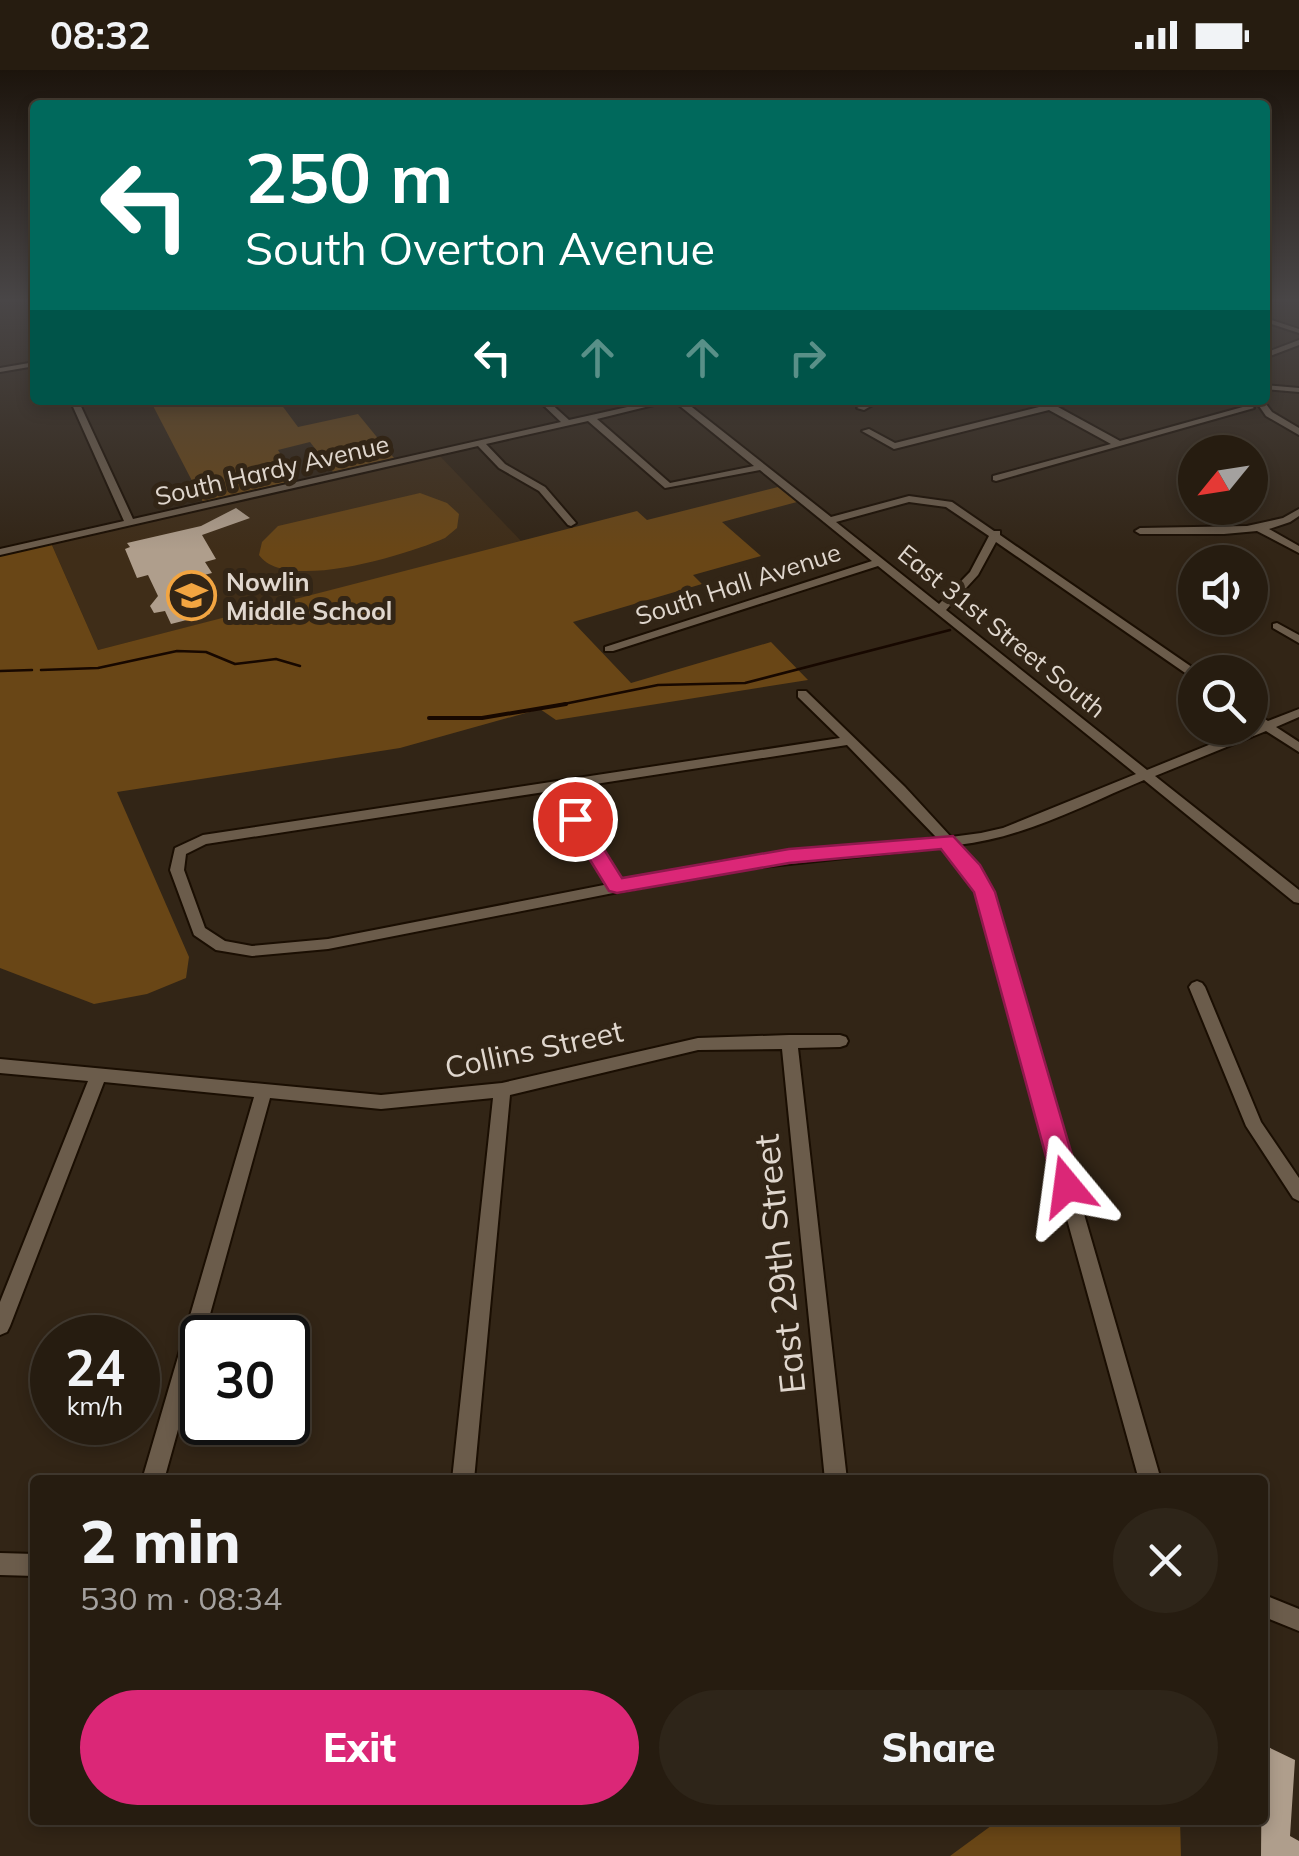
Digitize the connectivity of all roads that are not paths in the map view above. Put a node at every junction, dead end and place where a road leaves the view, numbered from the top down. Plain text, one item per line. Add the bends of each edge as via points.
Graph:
1 (1270, 387) edge
2 (1299, 390) edge
3 (76, 405) edge
4 (547, 405) edge
5 (648, 405) edge
6 (684, 405) edge
7 (866, 405) edge
8 (1047, 405) edge
9 (1058, 405) edge
10 (1244, 405) edge
11 (1263, 405) edge
12 (1050, 407) junction
13 (860, 408) dead end
14 (1250, 408) junction
15 (1269, 414) junction
16 (590, 418) junction
17 (567, 423) junction
18 (866, 431) dead end
19 (1299, 432) edge
20 (480, 443) junction
21 (1120, 445) junction
22 (762, 467) junction
23 (996, 478) dead end
24 (1299, 512) edge
25 (829, 521) junction
26 (129, 522) junction
27 (571, 523) dead end
28 (1260, 528) junction
29 (1140, 531) dead end
30 (996, 533) junction
31 (1, 548) edge
32 (1299, 550) edge
33 (880, 562) junction
34 (940, 610) junction
35 (1278, 626) dead end
36 (1299, 640) edge
37 (609, 649) dead end
38 (1178, 663) edge
39 (802, 694) dead end
40 (1299, 713) edge
41 (1268, 726) edge
42 (1268, 727) edge
43 (847, 742) junction
44 (1218, 745) edge
45 (1299, 748) edge
46 (1144, 774) junction
47 (554, 786) junction
48 (946, 841) junction
49 (617, 886) junction
50 (1299, 898) edge
51 (1197, 987) dead end
52 (789, 1041) junction
53 (840, 1041) dead end
54 (0, 1066) edge
55 (98, 1075) junction
56 (502, 1090) junction
57 (264, 1091) junction
58 (1299, 1193) edge
59 (0, 1326) edge
60 (154, 1475) edge
61 (463, 1475) edge
62 (835, 1475) edge
63 (1149, 1475) edge
64 (0, 1564) edge
65 (30, 1565) edge
66 (1268, 1607) edge
67 (1299, 1620) edge

1 - 2 street
3 - 26 street
4 - 17 street
5 - 16 street, South Hardy Avenue
6 - 22 street, East 31st Street South
7 - 13 street
8 - 12 street
9 - 12 street
10 - 14 street
11 - 15 street
12 - 18 street via 894,446
12 - 21 street
14 - 15 street
14 - 21 street
15 - 19 street
16 - 17 street, South Hardy Avenue
16 - 22 street via 668,486
17 - 20 street, South Hardy Avenue
20 - 26 street, South Hardy Avenue
20 - 27 street via 502,466 542,489
21 - 23 street
22 - 25 street, East 31st Street South
24 - 28 street
25 - 30 street via 920,498 950,504
25 - 33 street, East 31st Street South
26 - 31 street, South Hardy Avenue
28 - 29 street
28 - 32 street
30 - 34 street via 974,573
30 - 38 street
33 - 34 street, East 31st Street South
33 - 37 street, South Hall Avenue
34 - 46 street, East 31st Street South
35 - 36 street
39 - 43 street
40 - 41 street
42 - 45 street
43 - 47 street
43 - 48 street
44 - 46 street
46 - 48 street via 1007,831
46 - 50 street, East 31st Street South
47 - 49 street
47 - 49 street via 203,840 182,850 177,870 193,921 208,939 252,951 328,944
48 - 49 street via 789,856
48 - 63 street via 984,892
51 - 58 street via 1254,1126
52 - 53 street, Collins Street
52 - 56 street, Collins Street via 698,1044
52 - 62 street, East 29th Street
54 - 55 street, Collins Street
55 - 57 street, Collins Street
55 - 59 street
56 - 57 street, Collins Street via 380,1102
56 - 61 street
57 - 60 street
64 - 65 street
66 - 67 street

